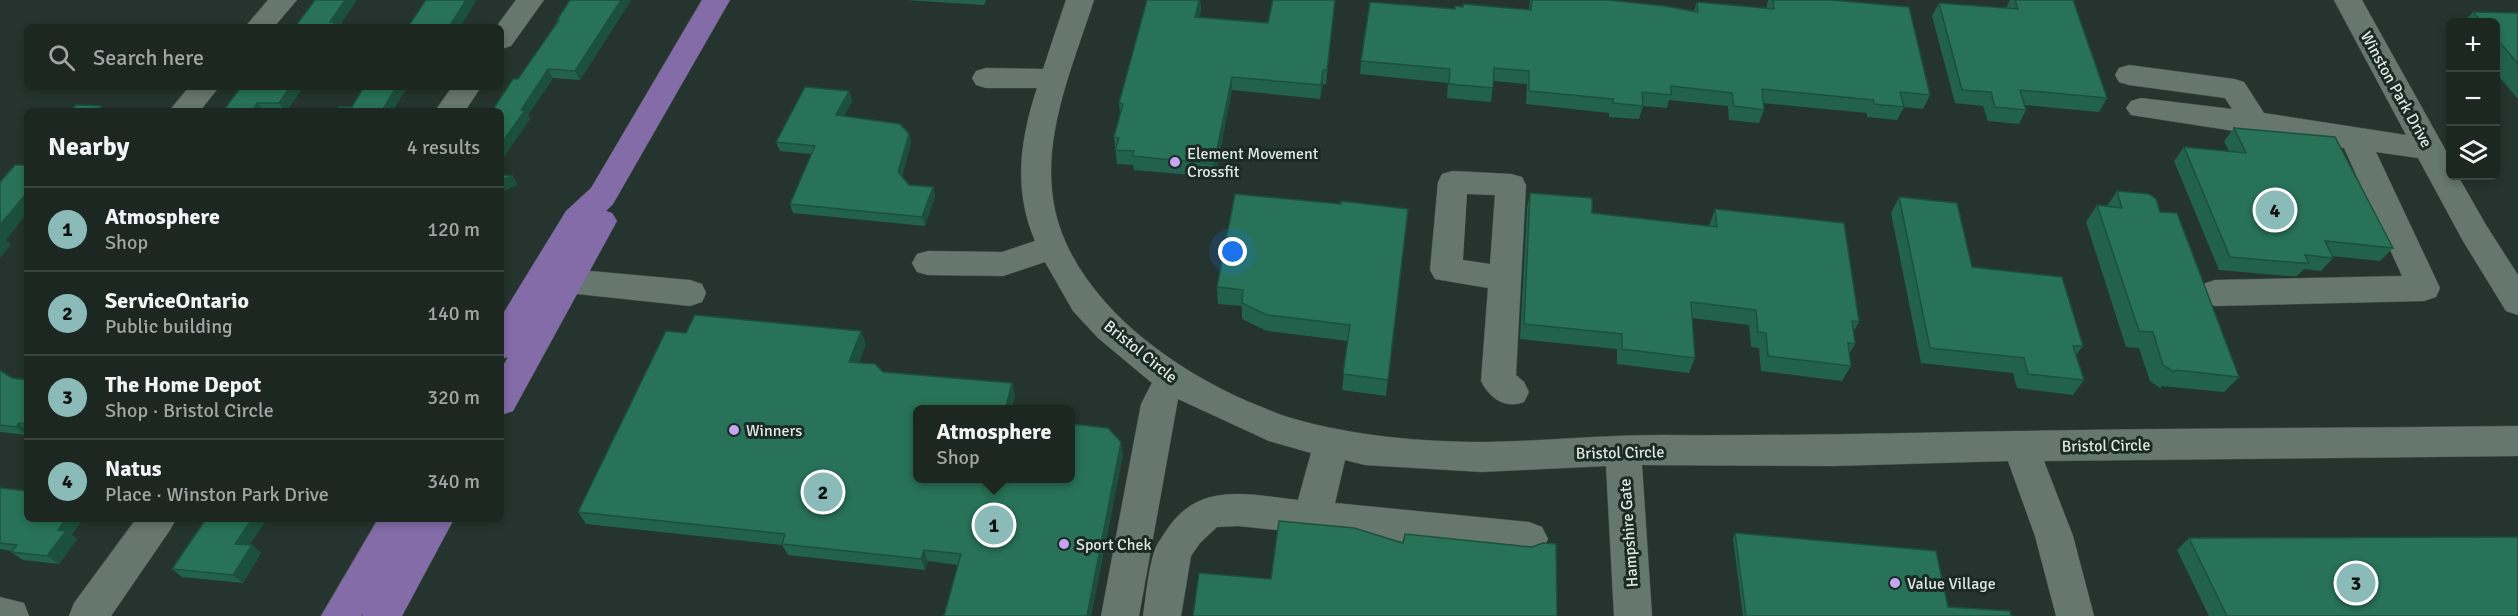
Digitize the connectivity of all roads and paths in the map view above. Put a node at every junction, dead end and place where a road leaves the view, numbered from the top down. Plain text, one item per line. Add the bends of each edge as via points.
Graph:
1 (283, 0) edge
2 (530, 0) edge
3 (716, 0) edge
4 (1080, 0) edge
5 (2348, 0) edge
6 (262, 24) edge
7 (504, 36) edge
8 (2129, 75) dead end
9 (986, 78) dead end
10 (1053, 79) junction
11 (203, 90) edge
12 (465, 90) edge
13 (187, 108) edge
14 (452, 108) edge
15 (2141, 108) dead end
16 (2255, 122) junction
17 (2355, 139) junction
18 (2430, 148) junction
19 (603, 196) junction
20 (1053, 247) junction
21 (928, 262) dead end
22 (1505, 278) dead end
23 (568, 281) junction
24 (690, 292) dead end
25 (2215, 293) dead end
26 (2518, 302) edge
27 (504, 341) edge
28 (1171, 379) junction
29 (1512, 392) dead end
30 (504, 396) edge
31 (2518, 441) edge
32 (1332, 443) junction
33 (2020, 446) junction
34 (1623, 450) junction
35 (1313, 519) junction
36 (155, 522) edge
37 (396, 522) edge
38 (433, 522) edge
39 (1529, 539) dead end
40 (0, 615) edge
41 (10, 616) edge
42 (88, 616) edge
43 (340, 616) edge
44 (381, 616) edge
45 (1120, 616) edge
46 (1162, 616) edge
47 (1633, 616) edge
48 (2075, 616) edge

1 - 6 street
2 - 7 street
3 - 19 main road
4 - 10 street, Bristol Circle
5 - 18 street, Winston Park Drive
8 - 16 street via 2234,89
9 - 10 street
10 - 20 street, Bristol Circle via 1035,158 1043,223
11 - 13 street
12 - 14 street
15 - 16 street
16 - 17 street
17 - 18 street
17 - 25 street via 2424,288
18 - 26 street, Winston Park Drive via 2474,233
19 - 23 main road via 602,219
19 - 27 main road via 577,219
20 - 21 street via 1003,264
20 - 28 street, Bristol Circle via 1085,302
22 - 29 street via 1498,381
23 - 24 street
23 - 30 main road
28 - 32 street, Bristol Circle via 1282,431
28 - 45 street via 1158,404
31 - 33 street, Bristol Circle
32 - 34 street, Bristol Circle via 1365,450 1482,457
32 - 35 street
33 - 34 street, Bristol Circle via 1833,451
33 - 48 street via 2054,536
34 - 47 street, Hampshire Gate
35 - 39 street
35 - 46 street via 1238,510 1209,512 1186,531 1173,552
36 - 42 street
37 - 43 main road
38 - 44 main road
40 - 41 street

